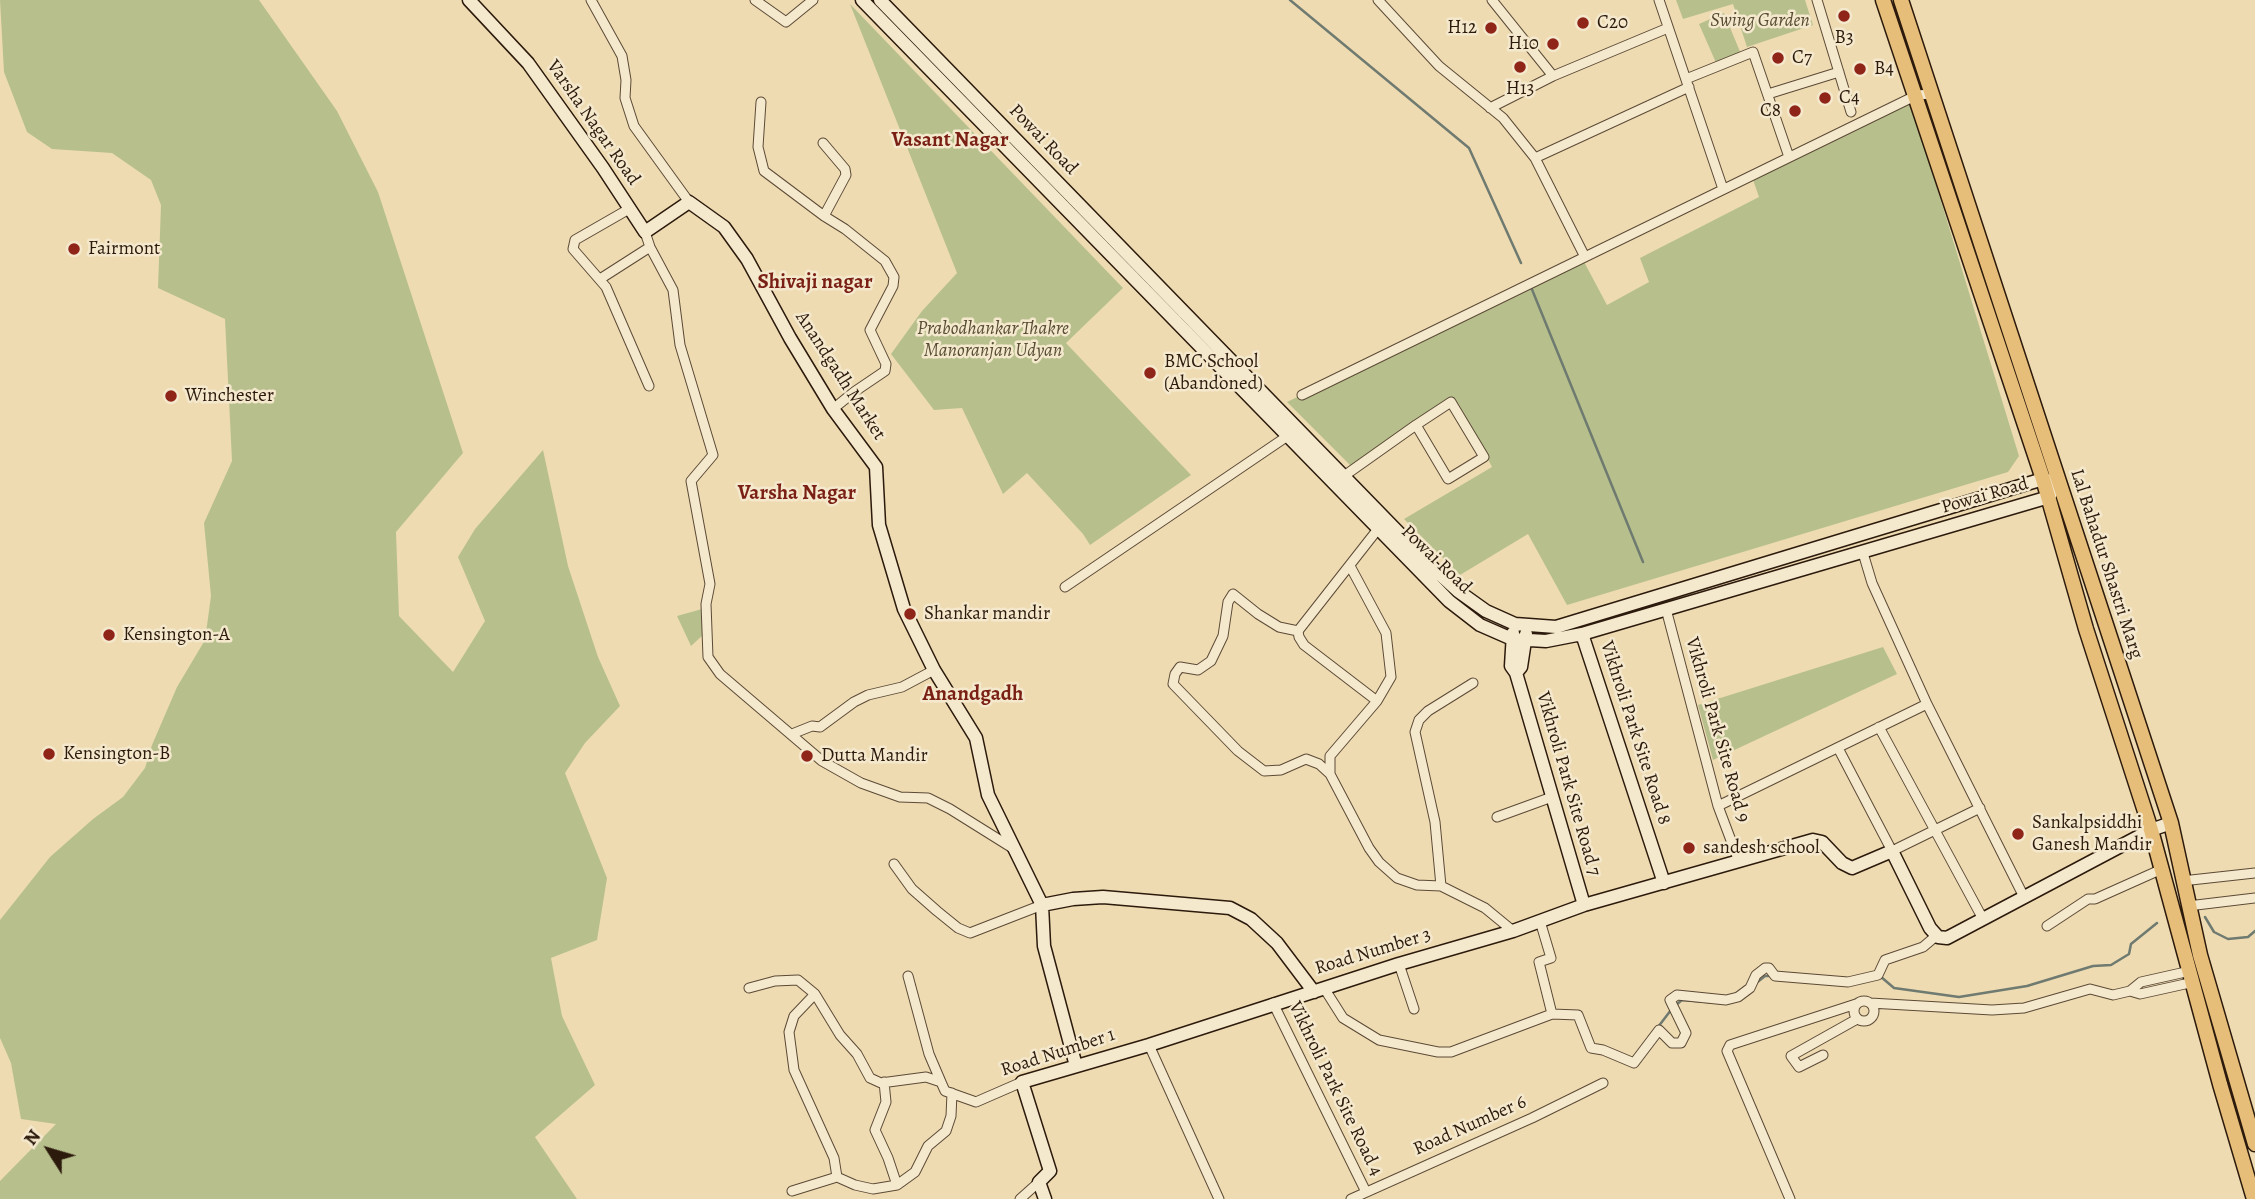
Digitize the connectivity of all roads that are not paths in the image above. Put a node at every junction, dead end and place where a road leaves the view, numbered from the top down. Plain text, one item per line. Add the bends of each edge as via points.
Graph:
1 (469, 0) edge
2 (591, 0) edge
3 (755, 0) edge
4 (813, 0) edge
5 (862, 0) edge
6 (880, 0) edge
7 (1377, 0) edge
8 (1492, 0) edge
9 (1659, 0) edge
10 (1817, 0) edge
11 (1883, 0) edge
12 (1901, 0) edge
13 (1668, 28) junction
14 (935, 66) junction
15 (1839, 72) junction
16 (1553, 76) junction
17 (1688, 83) junction
18 (1768, 94) junction
19 (1924, 95) junction
20 (761, 102) dead end
21 (1490, 108) junction
22 (1852, 112) dead end
23 (823, 143) dead end
24 (1789, 157) junction
25 (1535, 158) junction
26 (1723, 189) junction
27 (689, 202) junction
28 (629, 209) junction
29 (824, 216) junction
30 (645, 232) junction
31 (650, 247) junction
32 (1585, 257) junction
33 (600, 279) junction
34 (649, 386) dead end
35 (1302, 395) dead end
36 (833, 409) junction
37 (1416, 425) junction
38 (1298, 429) junction
39 (1287, 436) junction
40 (1344, 476) junction
41 (2043, 479) junction
42 (2059, 483) junction
43 (2049, 497) junction
44 (1378, 529) junction
45 (1863, 553) junction
46 (1350, 566) junction
47 (1065, 587) dead end
48 (1666, 609) junction
49 (2105, 622) junction
50 (1521, 625) junction
51 (2086, 629) junction
52 (1298, 631) junction
53 (1582, 634) junction
54 (1518, 640) junction
55 (1546, 641) junction
56 (1519, 668) junction
57 (934, 670) junction
58 (1473, 683) dead end
59 (1377, 701) junction
60 (1927, 704) junction
61 (1879, 727) junction
62 (793, 734) junction
63 (1838, 748) junction
64 (1330, 774) junction
65 (1552, 797) junction
66 (1718, 806) junction
67 (1980, 808) junction
68 (1497, 817) dead end
69 (2171, 823) junction
70 (1934, 830) junction
71 (2151, 831) junction
72 (1014, 849) junction
73 (1892, 851) junction
74 (1738, 859) junction
75 (894, 864) dead end
76 (2162, 869) junction
77 (2255, 873) edge
78 (2182, 881) junction
79 (1664, 883) junction
80 (1441, 886) junction
81 (2024, 897) junction
82 (2255, 898) edge
83 (1042, 905) junction
84 (1584, 905) junction
85 (2188, 906) junction
86 (1983, 919) junction
87 (1541, 921) junction
88 (2047, 926) dead end
89 (1513, 931) junction
90 (1936, 936) junction
91 (1399, 964) junction
92 (908, 976) dead end
93 (2192, 977) junction
94 (749, 988) dead end
95 (1319, 990) junction
96 (815, 994) junction
97 (1273, 1003) junction
98 (1870, 1003) junction
99 (1856, 1004) junction
100 (1414, 1009) dead end
101 (1552, 1014) junction
102 (1857, 1019) junction
103 (1149, 1045) junction
104 (1823, 1055) dead end
105 (1076, 1066) junction
106 (884, 1082) junction
107 (1022, 1082) junction
108 (941, 1083) junction
109 (1604, 1083) dead end
110 (952, 1093) junction
111 (2255, 1144) edge
112 (837, 1177) junction
113 (1039, 1182) junction
114 (897, 1185) junction
115 (792, 1191) dead end
116 (1366, 1192) junction
117 (1020, 1199) edge
118 (1045, 1199) edge
119 (1219, 1199) edge
120 (1351, 1199) edge
121 (1790, 1199) edge
122 (2254, 1199) edge

1 - 28 street, Varsha Nagar Road via 528,63
2 - 27 street via 622,56 625,98 634,126
3 - 4 street via 786,22
5 - 14 street, Powai Road
6 - 14 street, Powai Road
7 - 21 street via 1439,66
8 - 16 street
9 - 13 street
10 - 15 street
11 - 19 main road, Lal Bahadur Shastri Marg
12 - 19 main road, Lal Bahadur Shastri Marg
13 - 16 street
13 - 17 street
14 - 38 street, Powai Road
14 - 39 street, Powai Road
15 - 18 street
15 - 22 street
16 - 21 street
17 - 18 street via 1753,52
17 - 25 street
17 - 26 street
18 - 24 street
19 - 24 street
19 - 41 main road, Lal Bahadur Shastri Marg
19 - 42 main road, Lal Bahadur Shastri Marg
20 - 29 street via 758,147 764,172
21 - 25 street
23 - 29 street via 846,175
24 - 26 street
25 - 32 street
26 - 32 street
27 - 30 street
27 - 36 street, Anandgadh Market via 724,227 747,259
28 - 30 street, Varsha Nagar Road
28 - 33 street via 573,244
29 - 36 street via 885,261 894,277 870,330 885,371
30 - 31 street
31 - 33 street
31 - 62 street via 673,290 680,345 713,455 691,481 710,584 708,657 720,674
32 - 35 street
33 - 34 street
36 - 57 street, Anandgadh Market via 876,467 879,525 904,609
37 - 37 street via 1452,402 1484,457 1448,479
37 - 40 street
38 - 39 street
38 - 40 street, Powai Road
39 - 44 street, Powai Road
39 - 47 street
40 - 50 street, Powai Road via 1458,591 1486,611
41 - 42 street, Powai Road
41 - 43 main road, Lal Bahadur Shastri Marg
41 - 50 street, Powai Road via 1556,627
42 - 43 street, Powai Road
42 - 49 main road, Lal Bahadur Shastri Marg
43 - 45 street, Powai Road
43 - 51 main road, Lal Bahadur Shastri Marg
44 - 46 street
44 - 54 street, Powai Road via 1449,601 1480,625
45 - 48 street, Powai Road
45 - 60 street
46 - 52 street
46 - 59 street via 1386,633 1390,650 1391,677
48 - 53 street, Powai Road
48 - 66 street, Vikhroli Park Site Road 9
49 - 51 main road
49 - 69 main road, Lal Bahadur Shastri Marg
50 - 54 street, Vikhroli Park Site Road 7
51 - 71 main road, Lal Bahadur Shastri Marg
52 - 59 street via 1304,645
52 - 64 street via 1279,627 1233,594 1223,636 1210,661 1198,670 1180,667 1173,684 1238,751 1264,771 1281,770 1306,759
53 - 55 street, Powai Road
53 - 79 street, Vikhroli Park Site Road 8
54 - 55 street, Powai Road
54 - 56 street, Vikhroli Park Site Road 7 via 1511,666
55 - 56 street
56 - 65 street, Vikhroli Park Site Road 7
57 - 62 street via 902,687 861,699 820,727
57 - 72 street, Anandgadh Market via 976,738 988,795
58 - 80 street via 1428,711 1415,732 1435,822
59 - 64 street via 1331,756
60 - 61 street
60 - 67 street
61 - 63 street
61 - 70 street
62 - 72 street via 822,761 861,783 900,797 928,798
63 - 66 street
63 - 73 street
64 - 80 street via 1379,862 1397,878
65 - 68 street
65 - 84 street, Vikhroli Park Site Road 7
66 - 74 street, Vikhroli Park Site Road 9
67 - 70 street
67 - 81 street
69 - 71 street
69 - 78 main road, Lal Bahadur Shastri Marg
70 - 73 street
70 - 86 street
71 - 76 main road, Lal Bahadur Shastri Marg
71 - 81 street
72 - 83 street, Anandgadh Market
73 - 74 street, Road Number 3 via 1852,869 1822,842 1813,840
73 - 90 street
74 - 79 street, Road Number 3
75 - 83 street via 936,911 970,933
76 - 88 street via 2088,899
76 - 93 main road, Lal Bahadur Shastri Marg
77 - 78 street
78 - 85 main road, Lal Bahadur Shastri Marg
79 - 84 street, Road Number 3
80 - 89 street via 1485,908
81 - 86 street
82 - 85 street
83 - 95 street, Road Number 3 via 1103,897 1230,908 1251,919
83 - 105 street, Anandgadh Market via 1044,946
84 - 87 street, Road Number 3
85 - 111 main road, Lal Bahadur Shastri Marg
86 - 90 street via 1947,938
87 - 89 street, Road Number 3
87 - 101 street via 1552,958 1539,962
89 - 91 street, Road Number 3
90 - 101 street via 1923,947 1885,960 1878,975 1848,982 1775,976 1765,968 1738,997 1677,995 1670,1000 1686,1033 1681,1043 1672,1043 1659,1030 1634,1063 1591,1048 1578,1015
91 - 95 street, Road Number 3
91 - 100 street
92 - 108 street
93 - 98 street via 2140,994 2113,995 2090,989 2024,1008
93 - 122 main road, Lal Bahadur Shastri Marg
94 - 96 street via 798,980
95 - 97 street, Road Number 1
95 - 101 street via 1343,1018 1379,1040 1438,1052 1467,1047
96 - 106 street via 870,1078
96 - 112 street via 794,1017 789,1032 794,1070 834,1158
97 - 103 street, Road Number 1
97 - 116 street, Vikhroli Park Site Road 4
98 - 99 street
98 - 102 street via 1871,1017
99 - 102 street
99 - 121 street via 1730,1045 1727,1051
102 - 104 street via 1791,1056 1799,1067
103 - 105 street, Road Number 1
103 - 119 street
105 - 107 street, Road Number 1
106 - 108 street via 926,1077
106 - 114 street via 886,1102 875,1130
107 - 110 street, Road Number 1 via 976,1102
107 - 113 street via 1050,1171
108 - 110 street
109 - 116 street, Road Number 6
110 - 114 street via 946,1131 928,1146 915,1172
112 - 114 street via 873,1189
112 - 115 street
113 - 117 street
113 - 118 street
116 - 120 street, Road Number 6

